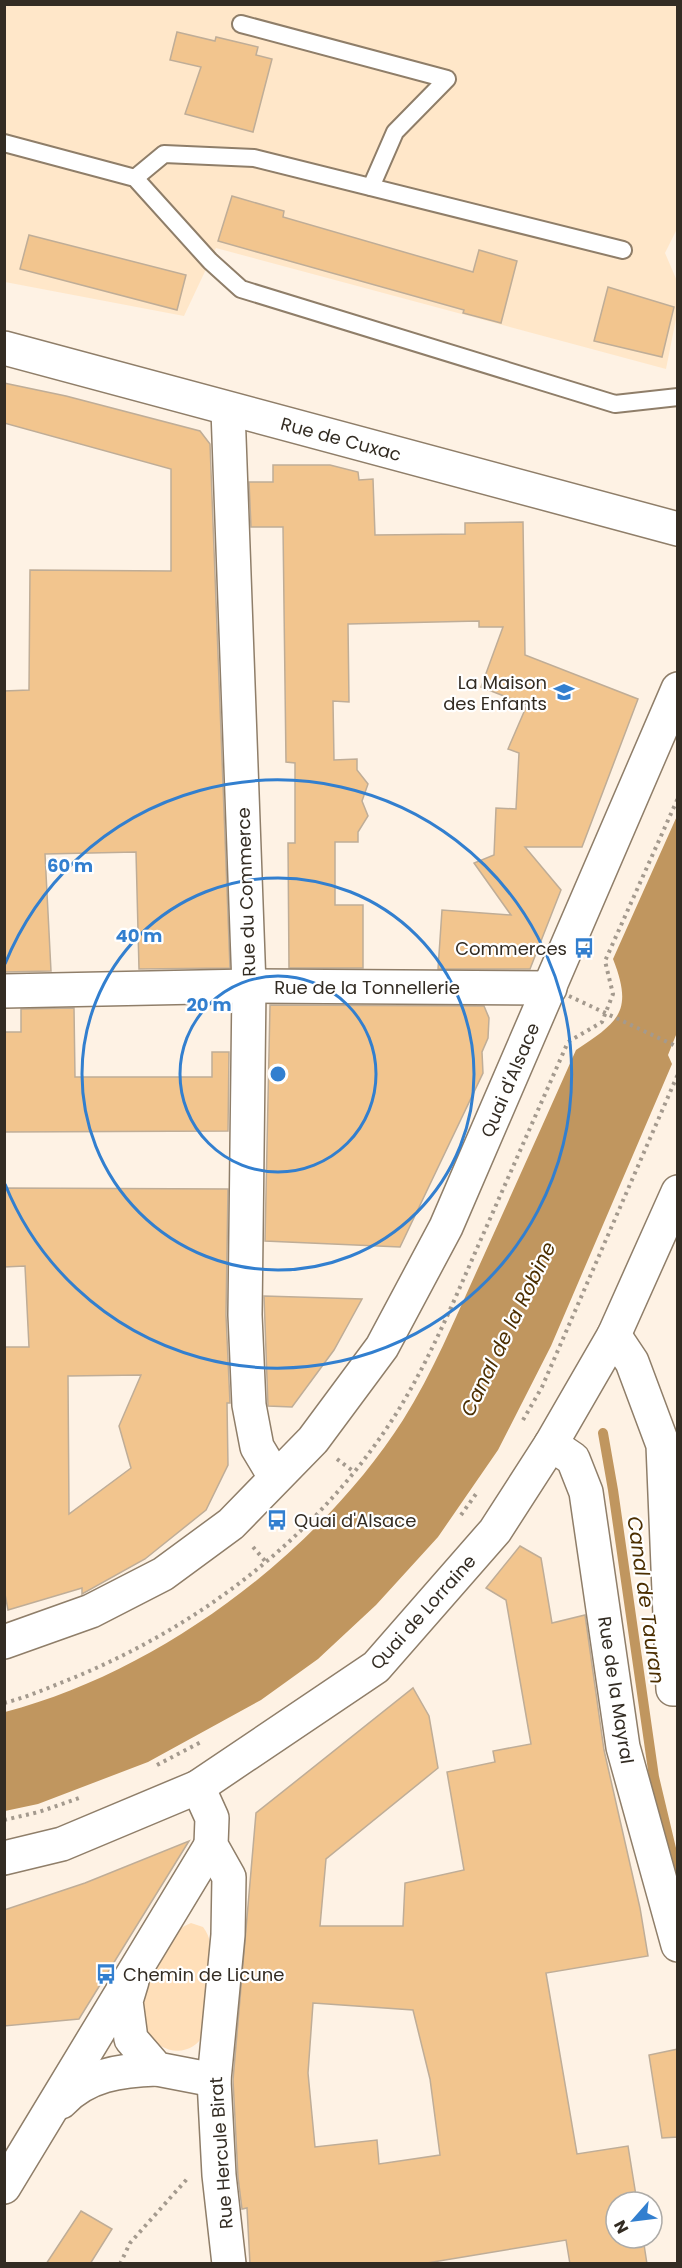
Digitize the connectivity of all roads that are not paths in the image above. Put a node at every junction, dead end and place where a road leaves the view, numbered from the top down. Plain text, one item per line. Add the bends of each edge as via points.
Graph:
1 (241, 24) dead end
2 (4, 143) edge
3 (135, 178) junction
4 (371, 187) junction
5 (623, 250) dead end
6 (4, 348) edge
7 (678, 397) edge
8 (220, 408) junction
9 (678, 529) edge
10 (678, 689) edge
11 (249, 986) junction
12 (4, 991) edge
13 (560, 992) junction
14 (678, 1192) edge
15 (614, 1335) junction
16 (551, 1444) junction
17 (275, 1477) junction
18 (4, 1642) edge
19 (678, 1689) edge
20 (198, 1787) junction
21 (211, 1845) junction
22 (4, 1858) edge
23 (174, 1908) junction
24 (228, 1935) junction
25 (678, 1945) edge
26 (139, 1962) junction
27 (157, 2069) junction
28 (214, 2080) junction
29 (48, 2117) junction
30 (4, 2187) edge
31 (229, 2264) edge

1 - 4 lane via 447,79 395,132
2 - 3 lane
3 - 4 lane via 164,154 254,158
3 - 7 lane via 210,261 241,289 615,404
4 - 5 lane
6 - 8 street, Rue de Cuxac
8 - 9 street, Rue de Cuxac
8 - 11 street, Rue du Commerce
10 - 13 street, Quai d'Alsace
11 - 12 street, Rue de la Tonnellerie
11 - 13 street, Rue de la Tonnellerie
11 - 17 street, Rue du Commerce via 245,1315 249,1405 256,1447
13 - 17 street, Quai d'Alsace via 446,1227 382,1347 313,1440
14 - 15 street, Quai de Lorraine
15 - 16 street, Quai de Lorraine
15 - 19 street via 632,1362 663,1445 673,1689
16 - 20 street, Quai de Lorraine via 495,1531 376,1667
16 - 25 street, Rue de la Mayral via 573,1459 586,1492 623,1747
17 - 18 street, Quai d'Alsace via 231,1524 163,1574 91,1611
20 - 21 street, Rue Hercule Birat via 212,1818
20 - 22 street, Quai de Lorraine via 62,1844
21 - 23 street
21 - 24 street, Rue Hercule Birat via 229,1877
23 - 24 street via 204,1913
23 - 26 street
24 - 28 street, Rue Hercule Birat
26 - 27 street via 126,2001 131,2039
26 - 29 street
27 - 28 street
27 - 29 street via 120,2070 73,2089
28 - 31 street, Rue Hercule Birat
29 - 30 street

